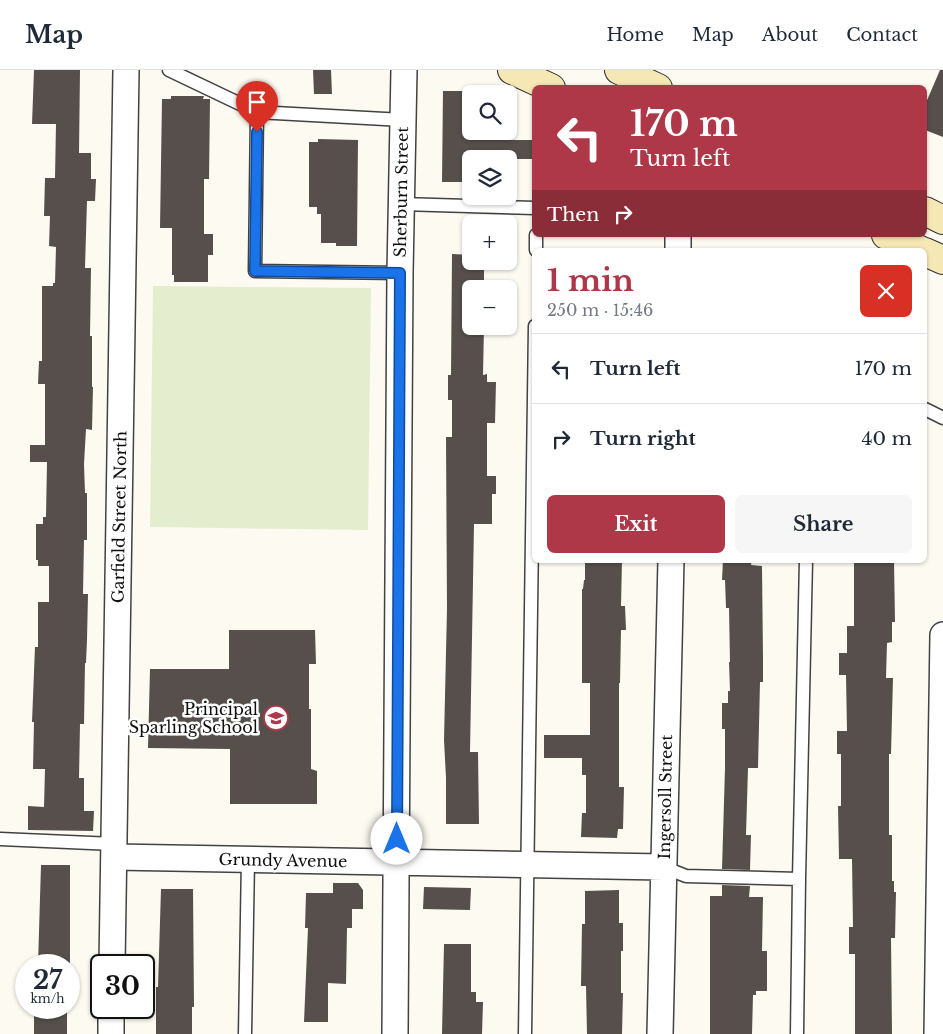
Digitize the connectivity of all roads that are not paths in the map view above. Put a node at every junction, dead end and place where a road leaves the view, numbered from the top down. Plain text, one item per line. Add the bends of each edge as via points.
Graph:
1 (126, 70) edge
2 (169, 70) edge
3 (404, 70) edge
4 (512, 70) edge
5 (619, 70) edge
6 (544, 85) edge
7 (652, 85) edge
8 (258, 112) junction
9 (403, 120) junction
10 (400, 204) junction
11 (532, 208) edge
12 (927, 212) edge
13 (943, 220) edge
14 (891, 237) edge
15 (915, 248) edge
16 (927, 253) edge
17 (943, 260) edge
18 (400, 273) junction
19 (927, 410) edge
20 (943, 418) edge
21 (532, 528) edge
22 (671, 563) edge
23 (806, 563) edge
24 (943, 635) edge
25 (0, 839) edge
26 (114, 850) junction
27 (248, 859) junction
28 (397, 862) junction
29 (527, 864) junction
30 (663, 867) junction
31 (799, 879) junction
32 (112, 954) edge
33 (111, 1019) edge
34 (111, 1034) edge
35 (245, 1034) edge
36 (395, 1034) edge
37 (525, 1034) edge
38 (660, 1034) edge
39 (798, 1034) edge
40 (937, 1034) edge

1 - 26 street, Garfield Street North
2 - 8 lane
3 - 9 street, Sherburn Street
4 - 6 main road
5 - 7 main road
8 - 9 lane
8 - 18 lane via 255,271
9 - 10 street, Sherburn Street
10 - 11 lane
10 - 18 street, Sherburn Street
12 - 13 main road
14 - 15 main road
16 - 17 main road
18 - 28 street, Sherburn Street
19 - 20 lane
21 - 29 lane
22 - 30 street, Ingersoll Street
23 - 31 lane
24 - 40 street
25 - 26 lane
26 - 27 street, Grundy Avenue
26 - 32 street, Garfield Street North
27 - 28 street, Grundy Avenue
27 - 35 lane
28 - 29 street, Grundy Avenue
28 - 36 street, Sherburn Street
29 - 30 street, Grundy Avenue
29 - 37 lane
30 - 31 lane via 686,876
30 - 38 street, Ingersoll Street
31 - 39 lane
33 - 34 street

